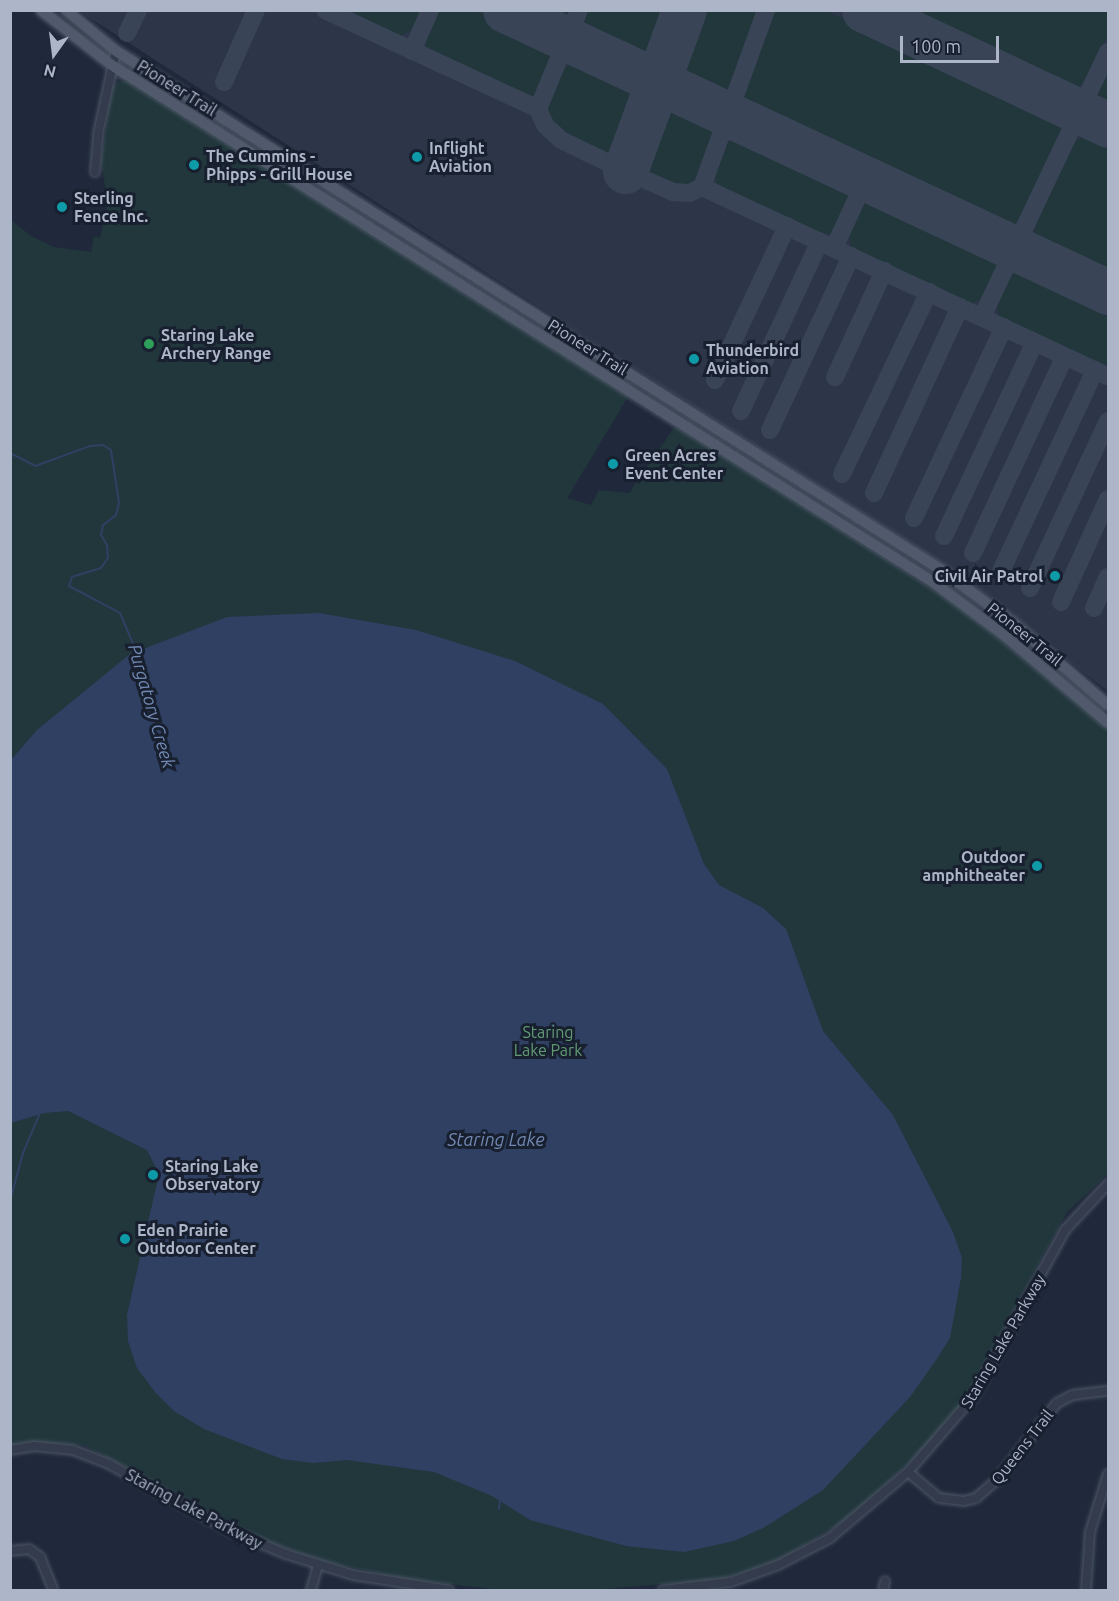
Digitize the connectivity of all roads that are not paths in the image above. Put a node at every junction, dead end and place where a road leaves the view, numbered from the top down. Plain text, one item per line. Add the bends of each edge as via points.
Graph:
1 (41, 10) edge
2 (66, 10) edge
3 (116, 51) junction
4 (113, 66) junction
5 (96, 172) dead end
6 (1108, 705) edge
7 (1108, 723) edge
8 (1108, 1184) edge
9 (1108, 1391) edge
10 (10, 1450) edge
11 (908, 1473) junction
12 (1108, 1474) edge
13 (10, 1551) edge
14 (318, 1566) junction
15 (711, 1588) edge
16 (53, 1590) edge
17 (311, 1590) edge
18 (449, 1590) edge
19 (663, 1590) edge
20 (1086, 1590) edge

1 - 4 main road, Pioneer Trail
2 - 3 main road, Pioneer Trail
3 - 4 street
3 - 6 main road, Pioneer Trail via 940,569 1013,623
4 - 5 street via 98,135
4 - 7 main road, Pioneer Trail via 924,576 1004,635
8 - 11 street, Staring Lake Parkway via 1065,1230 973,1397
9 - 11 street, Queens Trail via 1073,1395 1057,1403 998,1479 976,1498 939,1498
10 - 14 street, Staring Lake Parkway via 53,1446 92,1456 227,1529
11 - 15 street, Staring Lake Parkway via 830,1538 762,1573
12 - 20 street via 1090,1532
13 - 16 street via 29,1549 40,1557
14 - 17 street
14 - 18 street, Staring Lake Parkway via 392,1583
15 - 19 street, Staring Lake Parkway

